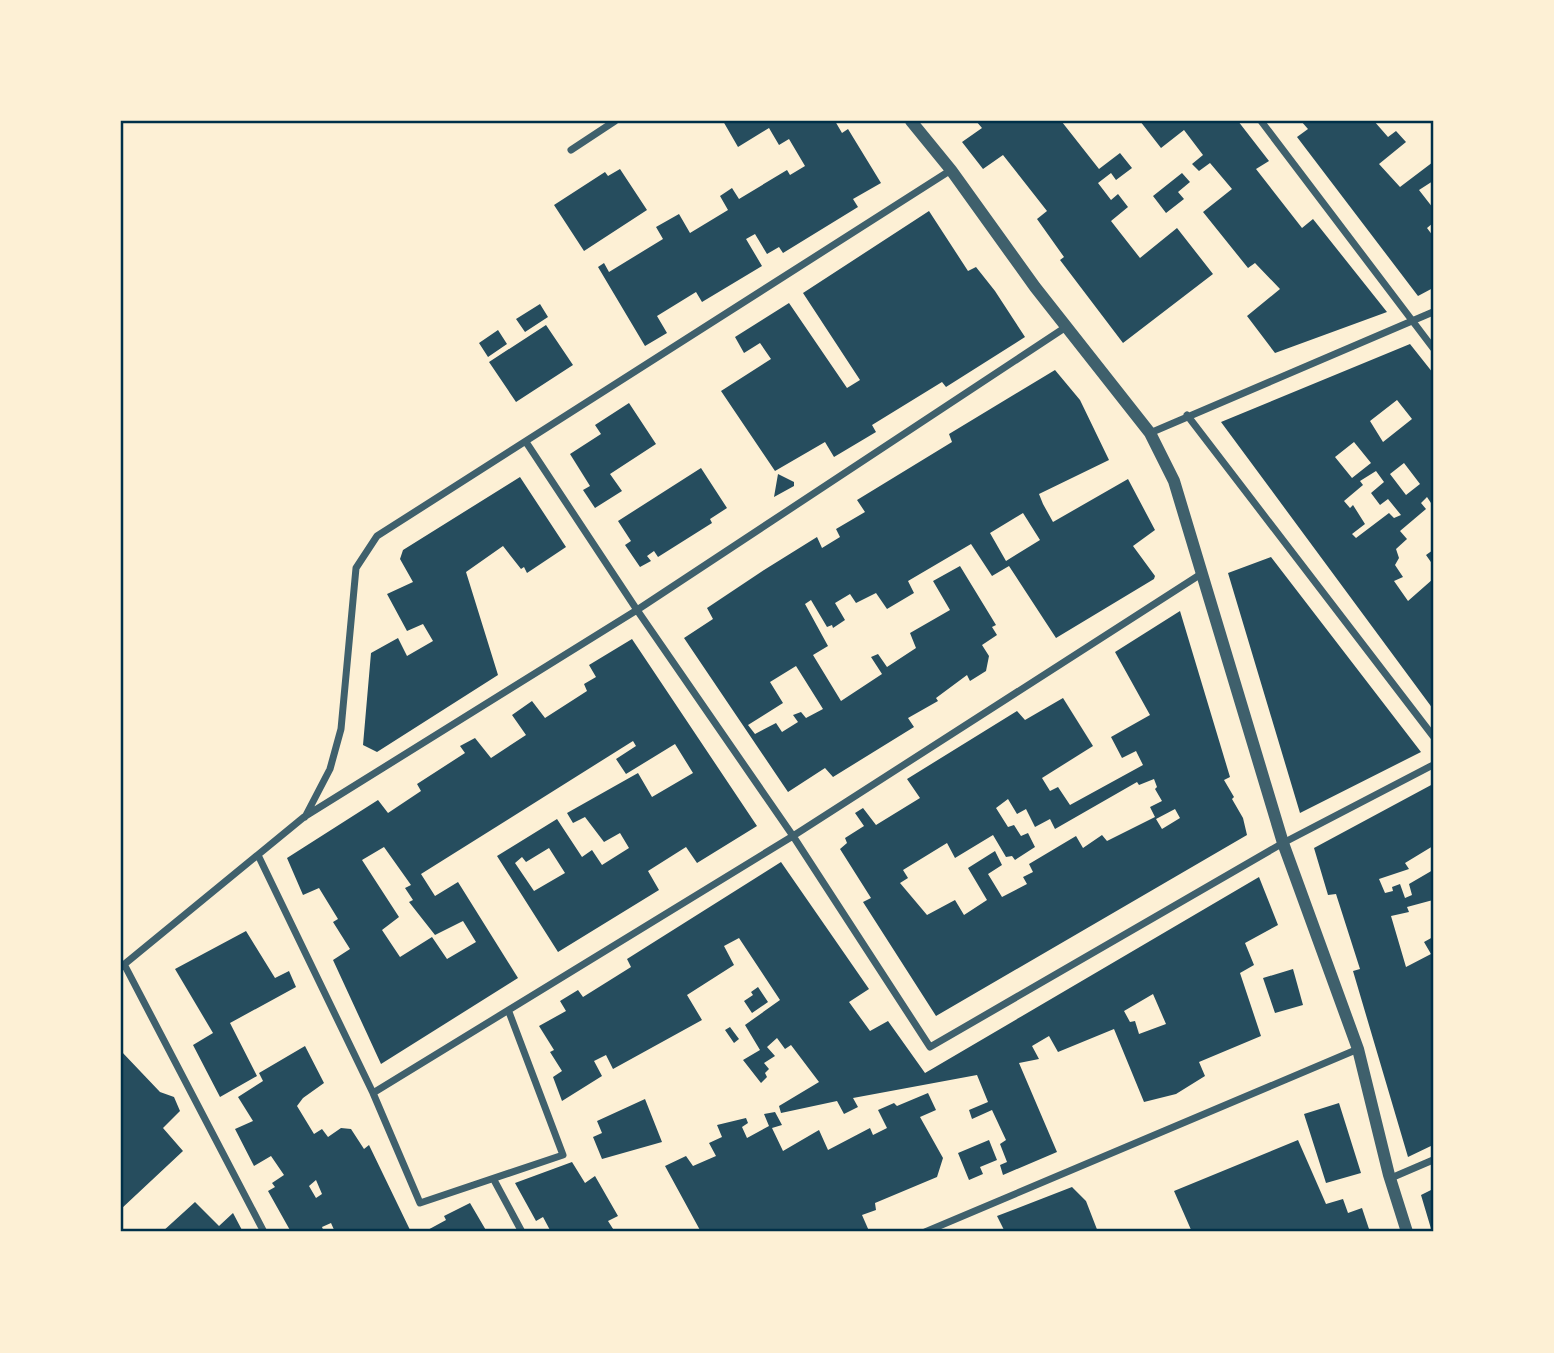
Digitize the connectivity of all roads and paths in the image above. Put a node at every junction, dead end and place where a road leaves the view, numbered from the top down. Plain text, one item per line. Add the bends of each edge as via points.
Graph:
1 (615, 121) edge
2 (911, 121) edge
3 (1261, 121) edge
4 (571, 150) dead end
5 (951, 170) junction
6 (1433, 312) edge
7 (1413, 321) junction
8 (1066, 327) junction
9 (1433, 348) edge
10 (1187, 415) junction
11 (1150, 433) junction
12 (526, 442) junction
13 (1201, 574) junction
14 (637, 610) junction
15 (1433, 736) edge
16 (1433, 765) edge
17 (304, 817) junction
18 (793, 836) junction
19 (1283, 843) junction
20 (258, 855) junction
21 (122, 965) edge
22 (509, 1012) junction
23 (1358, 1049) junction
24 (373, 1093) junction
25 (1433, 1160) edge
26 (1391, 1178) junction
27 (494, 1180) junction
28 (264, 1232) edge
29 (522, 1232) edge
30 (925, 1232) edge
31 (1407, 1232) edge

1 - 4 street
2 - 5 street
3 - 7 street
5 - 8 street
5 - 12 street
6 - 7 street
7 - 9 street
7 - 10 street
8 - 11 street
8 - 14 street
10 - 11 street
10 - 15 street
11 - 13 street via 1174,481
12 - 14 street
12 - 17 street via 377,536 356,568 341,729 330,769
13 - 18 street
13 - 19 street
14 - 17 street
14 - 18 street
16 - 19 street
17 - 20 street
18 - 19 street via 930,1047
18 - 22 street
19 - 23 street
20 - 21 street
20 - 24 street
21 - 28 street
22 - 24 street
22 - 27 street via 563,1155
23 - 26 street
23 - 30 street
24 - 27 street via 420,1203
25 - 26 street
26 - 31 street
27 - 29 street

